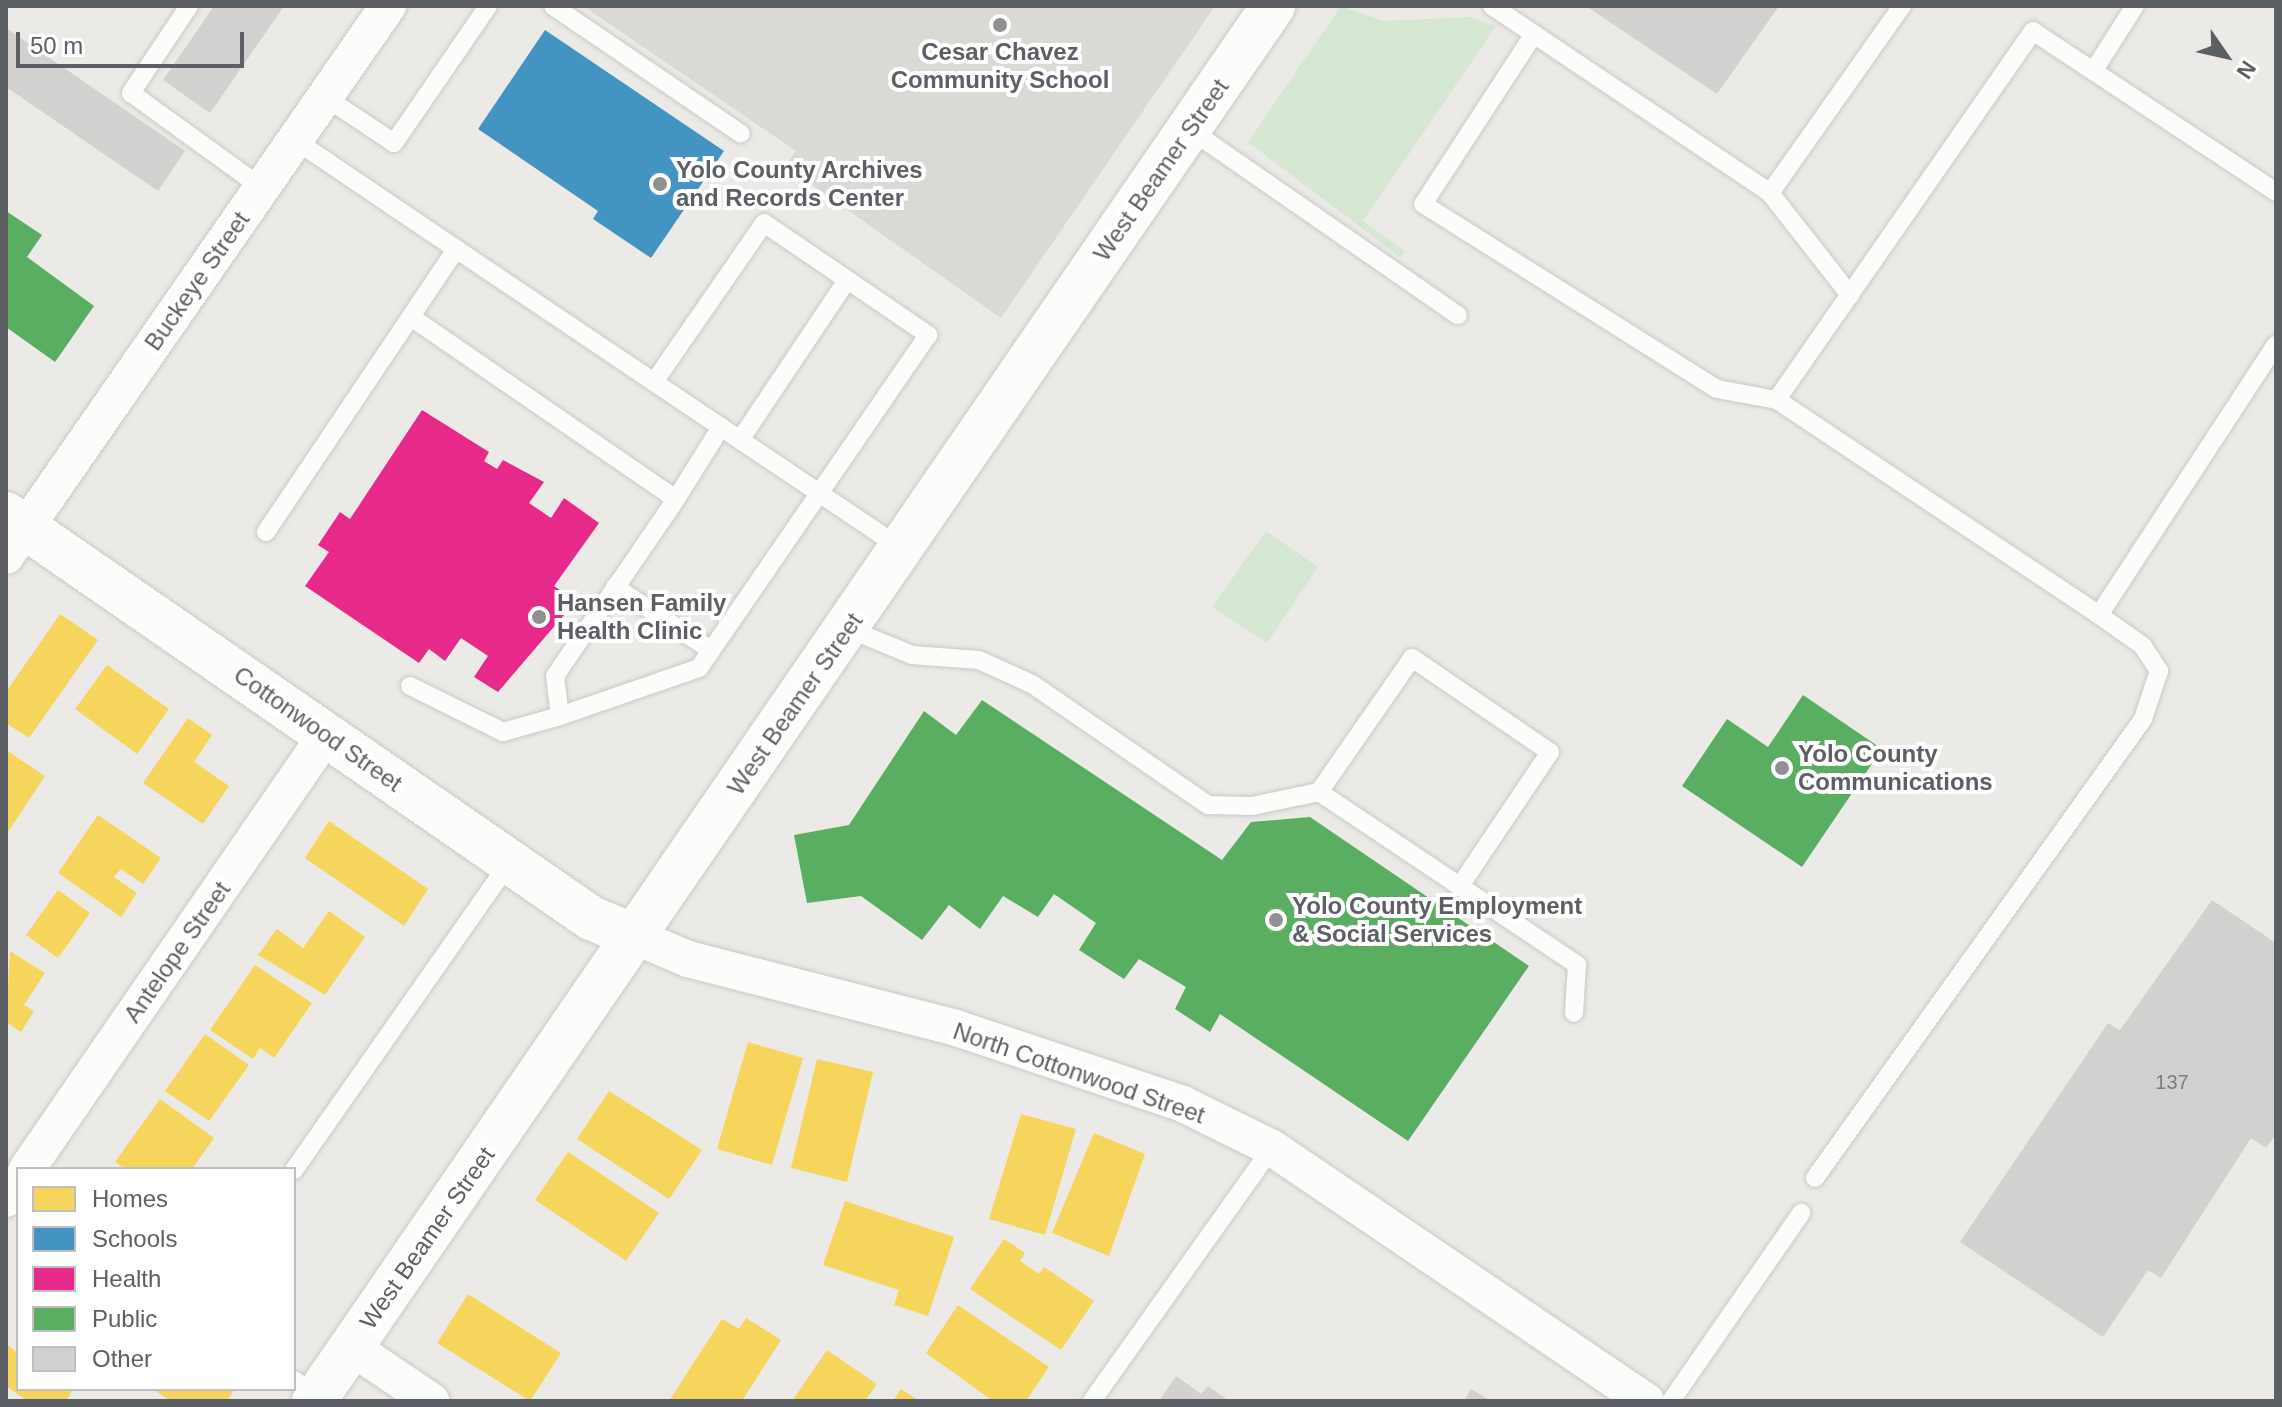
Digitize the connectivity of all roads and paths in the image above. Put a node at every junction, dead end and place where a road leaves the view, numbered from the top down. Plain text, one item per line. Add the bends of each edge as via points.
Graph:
1 (189, 6) edge
2 (388, 6) edge
3 (488, 6) edge
4 (553, 6) edge
5 (1273, 6) edge
6 (1492, 6) edge
7 (1902, 6) edge
8 (2135, 6) edge
9 (1534, 34) junction
10 (2094, 70) junction
11 (325, 97) junction
12 (1189, 129) junction
13 (741, 134) dead end
14 (295, 140) junction
15 (262, 188) junction
16 (2276, 192) edge
17 (1770, 193) junction
18 (456, 249) junction
19 (847, 280) junction
20 (1850, 295) junction
21 (1458, 315) dead end
22 (411, 317) junction
23 (2276, 345) edge
24 (654, 382) junction
25 (1777, 400) junction
26 (721, 427) junction
27 (740, 440) junction
28 (820, 494) junction
29 (676, 499) junction
30 (266, 532) dead end
31 (12, 533) edge
32 (901, 548) junction
33 (615, 587) junction
34 (2099, 615) junction
35 (849, 629) junction
36 (711, 650) junction
37 (410, 686) dead end
38 (560, 716) junction
39 (326, 735) junction
40 (1319, 792) junction
41 (510, 862) junction
42 (1460, 886) junction
43 (634, 936) junction
44 (1574, 1013) dead end
45 (1272, 1148) junction
46 (28, 1167) edge
47 (296, 1167) edge
48 (1815, 1178) dead end
49 (1801, 1213) dead end
50 (351, 1347) junction
51 (309, 1392) edge
52 (431, 1401) edge
53 (1092, 1401) edge
54 (1646, 1401) edge
55 (1671, 1401) edge

1 - 15 lane via 131,93
2 - 11 street, Buckeye Street
3 - 11 lane via 394,143
4 - 13 lane
5 - 12 street, West Beamer Street
6 - 9 lane
7 - 17 lane
8 - 10 lane
9 - 17 lane
9 - 25 lane via 1423,204 1717,389
10 - 16 lane
10 - 20 lane via 2033,31
11 - 14 street, Buckeye Street
12 - 21 lane
12 - 32 street, West Beamer Street
14 - 15 street, Buckeye Street
14 - 18 lane
15 - 31 street, Buckeye Street
17 - 20 lane
18 - 22 lane
18 - 24 lane
19 - 24 lane via 764,223
19 - 27 lane
19 - 28 lane via 928,335
20 - 25 lane
22 - 29 lane
22 - 30 lane
23 - 34 lane
24 - 26 lane
25 - 34 lane
26 - 27 lane
26 - 29 lane
27 - 28 lane
28 - 32 lane
28 - 36 lane
29 - 33 lane
31 - 39 street, Cottonwood Street
32 - 35 street, West Beamer Street
33 - 36 lane
33 - 38 lane via 555,676
34 - 48 lane via 2143,646 2159,671 2143,719
35 - 40 lane via 912,655 979,660 1032,684 1208,805 1252,806
35 - 43 street, West Beamer Street
36 - 38 lane via 699,668
37 - 38 lane via 503,732
39 - 41 street, Cottonwood Street
39 - 46 street, Antelope Street
40 - 42 lane
40 - 42 lane via 1412,658 1550,752
41 - 43 street, Cottonwood Street via 591,918
41 - 47 lane
42 - 44 lane via 1577,965
43 - 45 street, North Cottonwood Street via 688,959 956,1028 1183,1104
43 - 50 street, West Beamer Street
45 - 53 lane
45 - 54 street, North Cottonwood Street
49 - 55 lane
50 - 51 street, West Beamer Street
50 - 52 street

